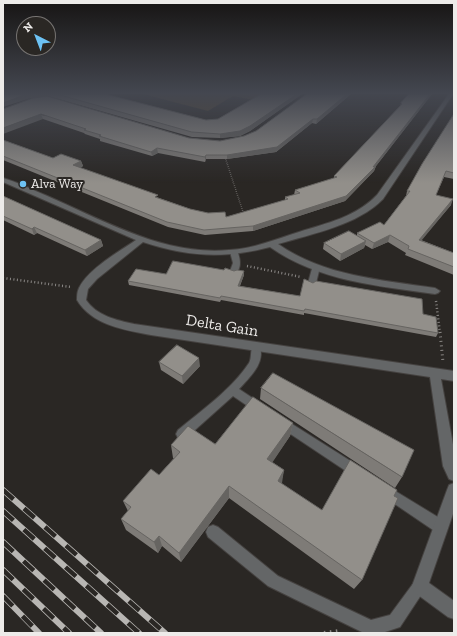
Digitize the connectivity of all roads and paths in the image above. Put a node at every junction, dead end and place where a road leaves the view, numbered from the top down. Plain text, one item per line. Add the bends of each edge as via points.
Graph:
1 (431, 124) edge
2 (224, 156) edge
3 (3, 180) edge
4 (246, 220) edge
5 (141, 240) junction
6 (272, 244) junction
7 (234, 252) junction
8 (236, 260) junction
9 (234, 271) edge
10 (315, 271) junction
11 (3, 278) edge
12 (312, 283) edge
13 (84, 288) junction
14 (435, 291) joint
15 (256, 348) junction
16 (444, 375) edge
17 (232, 390) junction
18 (182, 434) edge
19 (454, 474) edge
20 (363, 476) edge
21 (376, 484) edge
22 (454, 490) edge
23 (441, 527) junction
24 (213, 532) dead end
25 (420, 586) junction
26 (454, 611) edge

1 - 6 street via 380,197 369,208 351,218
2 - 4 path
3 - 5 street
5 - 7 street via 194,253
5 - 13 street via 92,278
6 - 7 street
6 - 10 street
7 - 8 lane
8 - 9 lane
8 - 10 path via 249,267 303,277
10 - 12 lane
10 - 14 street
11 - 13 path
13 - 15 street, Delta Gain via 81,301 91,313 102,319 134,328
14 - 16 path
15 - 16 street, Delta Gain
15 - 17 lane via 255,363
16 - 19 street via 450,466
17 - 18 lane
17 - 20 lane
21 - 23 lane
22 - 23 street
23 - 25 street
24 - 25 lane via 273,581 371,628 395,622
25 - 26 street

